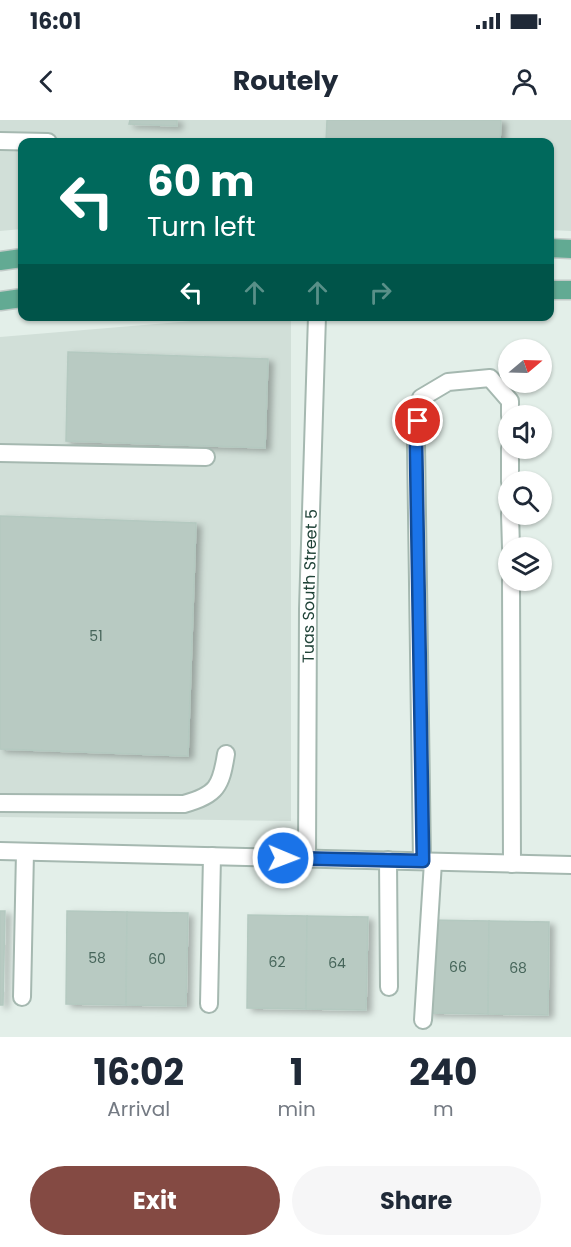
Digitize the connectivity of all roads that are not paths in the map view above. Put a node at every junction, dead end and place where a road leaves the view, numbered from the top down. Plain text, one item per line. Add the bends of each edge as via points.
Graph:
1 (0, 141) edge
2 (18, 141) edge
3 (554, 248) edge
4 (571, 249) edge
5 (18, 259) edge
6 (0, 261) edge
7 (554, 290) edge
8 (571, 290) edge
9 (18, 299) edge
10 (0, 301) edge
11 (316, 321) edge
12 (510, 405) edge
13 (0, 453) edge
14 (206, 457) dead end
15 (511, 591) edge
16 (226, 754) dead end
17 (0, 803) edge
18 (0, 851) edge
19 (25, 852) junction
20 (212, 856) junction
21 (307, 858) junction
22 (388, 860) junction
23 (428, 862) junction
24 (512, 864) junction
25 (571, 865) edge
26 (389, 987) dead end
27 (22, 997) dead end
28 (209, 1004) dead end
29 (423, 1020) dead end

1 - 2 street
3 - 4 main road
5 - 6 main road
7 - 8 main road
9 - 10 main road
11 - 21 street, Tuas South Street 5 via 308,609
12 - 23 street via 490,378 448,382 421,398 416,445
13 - 14 street
15 - 24 street
16 - 17 street via 222,780 214,791 184,804
18 - 19 street
19 - 20 street
19 - 27 street
20 - 21 street
20 - 28 street
21 - 22 street
22 - 23 street
22 - 26 street
23 - 24 street
23 - 29 street
24 - 25 street

